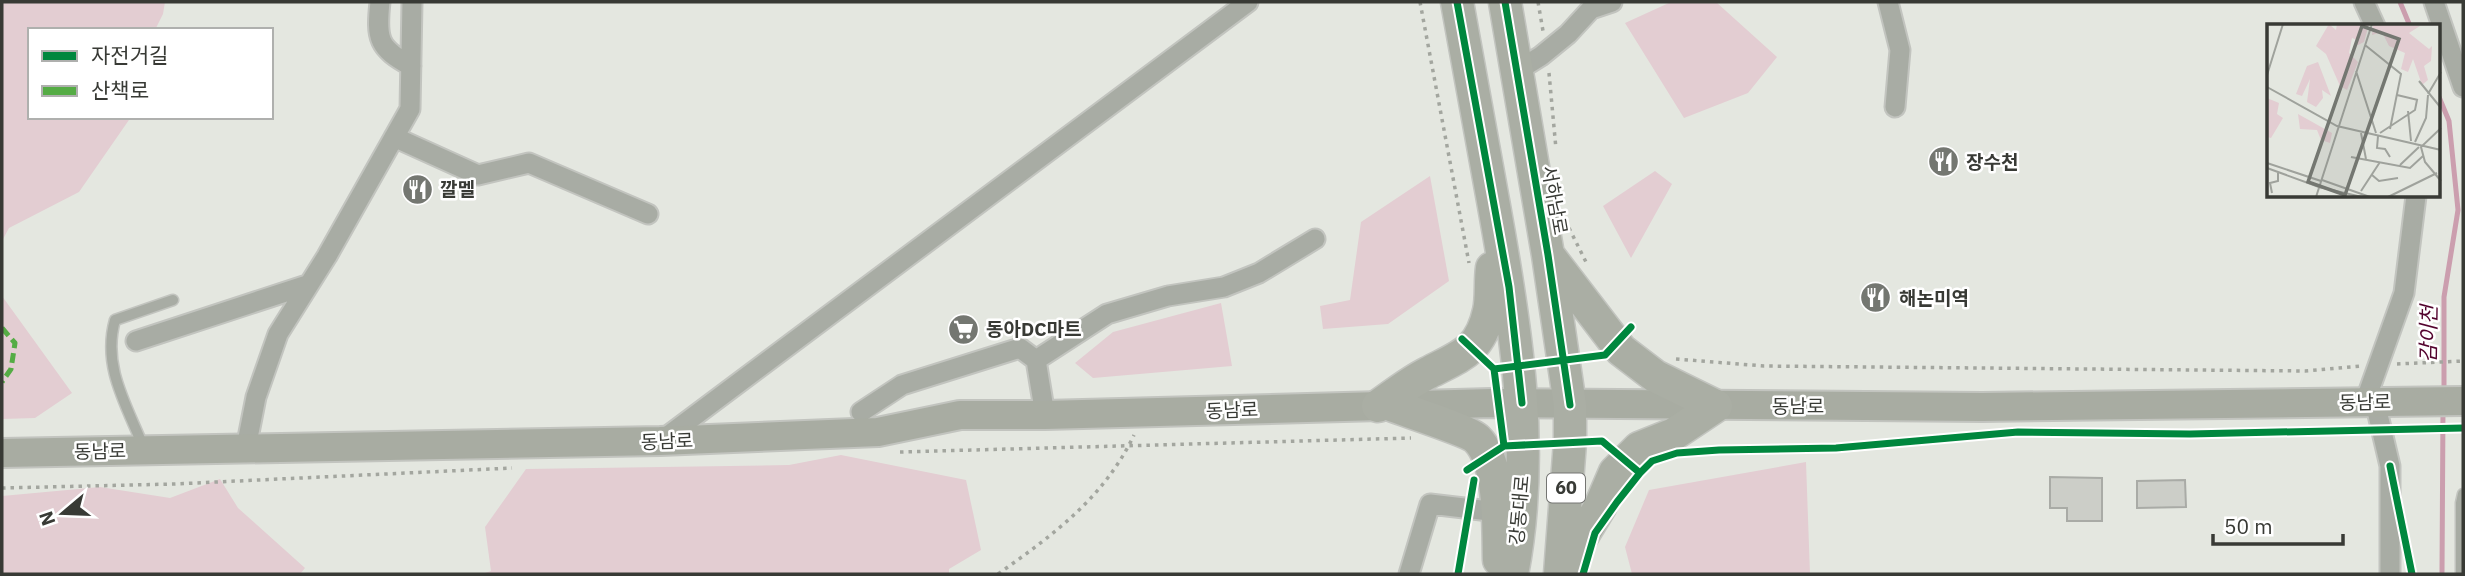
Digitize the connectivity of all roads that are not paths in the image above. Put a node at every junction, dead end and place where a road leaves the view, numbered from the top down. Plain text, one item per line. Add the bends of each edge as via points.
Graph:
1 (380, 2) edge
2 (412, 2) edge
3 (1248, 2) edge
4 (1457, 2) edge
5 (1505, 2) edge
6 (1612, 2) edge
7 (1888, 2) edge
8 (2364, 2) edge
9 (2434, 2) edge
10 (2374, 24) edge
11 (411, 66) junction
12 (1517, 71) junction
13 (2463, 88) edge
14 (1895, 107) dead end
15 (394, 137) junction
16 (2416, 198) edge
17 (648, 214) dead end
18 (1497, 221) junction
19 (1315, 239) dead end
20 (1548, 255) junction
21 (307, 285) junction
22 (173, 300) dead end
23 (136, 341) dead end
24 (1035, 360) junction
25 (2459, 401) edge
26 (2374, 402) junction
27 (1522, 403) junction
28 (1570, 405) junction
29 (1384, 406) junction
30 (1716, 406) junction
31 (862, 412) dead end
32 (1045, 415) junction
33 (660, 441) junction
34 (246, 448) junction
35 (144, 450) junction
36 (2, 453) edge
37 (2463, 494) edge
38 (1498, 512) junction
39 (1560, 573) edge
40 (1409, 574) edge
41 (1478, 574) edge
42 (1500, 574) edge
43 (1512, 574) edge
44 (2390, 574) edge
45 (2461, 574) edge

1 - 11 street via 377,27 388,53
2 - 11 street
3 - 33 street
4 - 18 main road
5 - 12 main road, 서하남로
6 - 12 street via 1591,9 1568,34
7 - 14 street via 1900,50
8 - 10 street
9 - 13 street
11 - 15 street via 410,109
12 - 20 main road, 서하남로
15 - 17 street via 478,175 529,163
15 - 21 street
16 - 26 street via 2404,293
18 - 27 main road
18 - 29 main road via 1484,330 1472,348
19 - 24 street via 1259,273 1224,286 1107,314
20 - 28 main road, 서하남로
20 - 30 main road via 1621,350 1655,376
21 - 23 street
21 - 34 street via 278,334 256,397
22 - 35 lane via 115,320 109,339 112,368
24 - 31 street via 1020,348 902,385
24 - 32 street
25 - 26 main road, 동남로
26 - 30 main road, 동남로
26 - 44 street via 2390,467
27 - 28 main road, 동남로
27 - 29 main road, 동남로
27 - 43 main road, 강동대로 / 60 via 1519,536
28 - 30 main road, 동남로
28 - 39 main road, 60
29 - 32 main road, 동남로
29 - 38 main road via 1476,437 1490,456
30 - 39 main road via 1674,434 1639,448 1615,472 1600,507
32 - 33 main road, 동남로 via 960,415 878,432
33 - 34 main road, 동남로
34 - 35 main road, 동남로
35 - 36 main road, 동남로
37 - 45 lane
38 - 40 street via 1430,504
38 - 41 main road
38 - 42 main road

